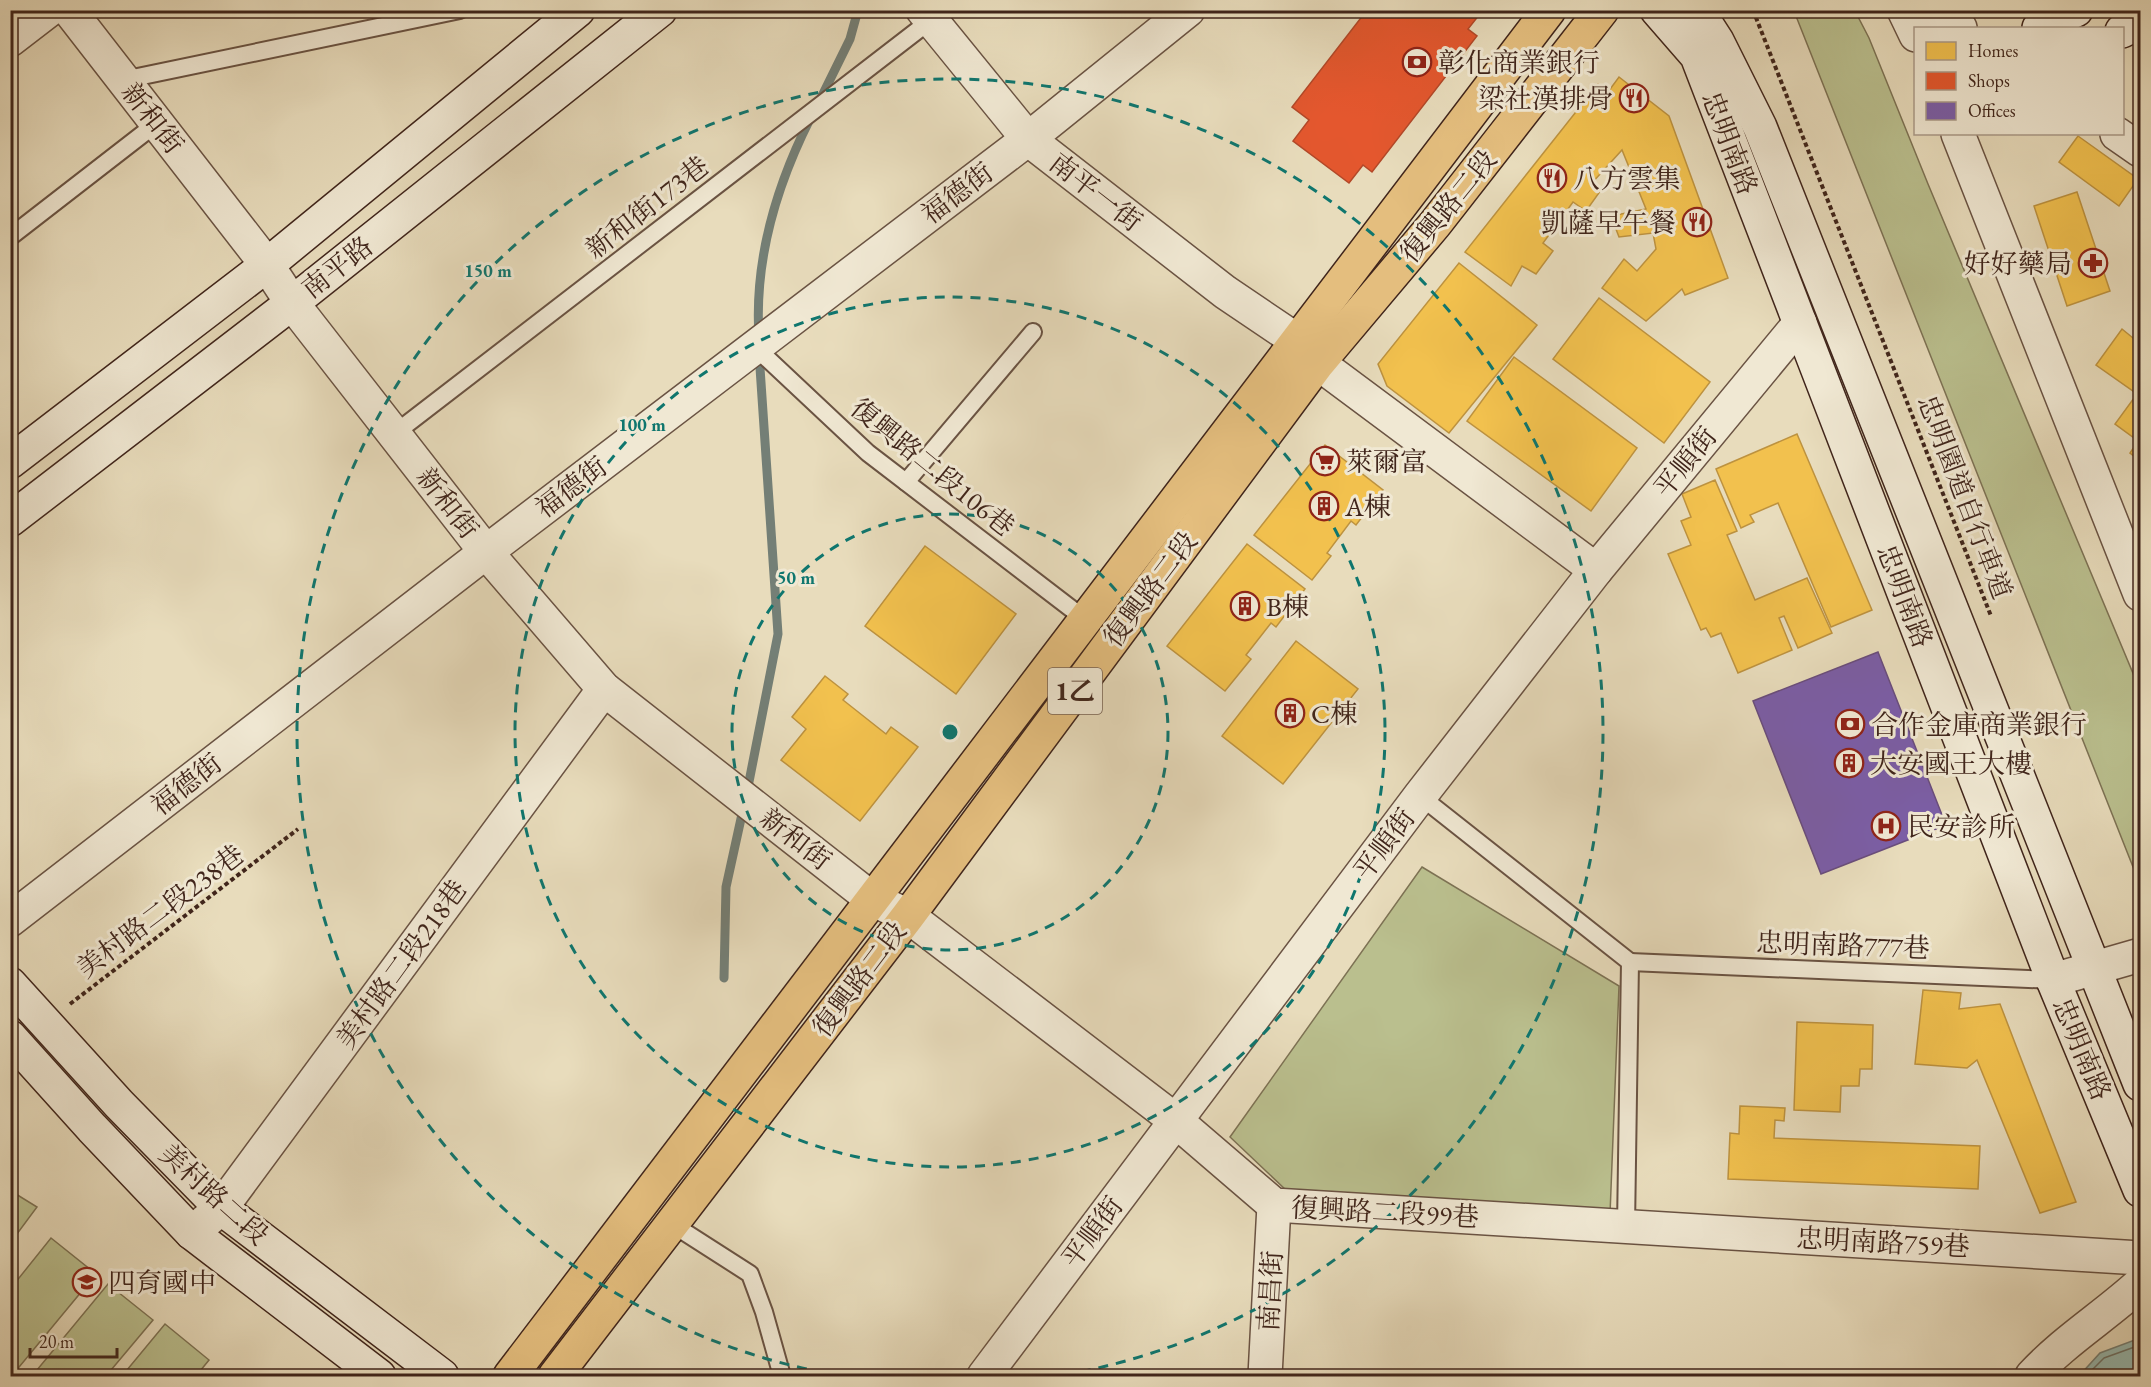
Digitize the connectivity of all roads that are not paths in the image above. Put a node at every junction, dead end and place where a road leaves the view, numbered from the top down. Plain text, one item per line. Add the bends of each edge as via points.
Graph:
1 (49, 10) edge
2 (69, 10) edge
3 (460, 10) edge
4 (578, 10) edge
5 (660, 10) edge
6 (1188, 10) edge
7 (1549, 10) edge
8 (1602, 10) edge
9 (1657, 10) edge
10 (1697, 10) edge
11 (1904, 10) edge
12 (1935, 10) edge
13 (2076, 10) edge
14 (927, 15) edge
15 (2140, 22) edge
16 (1959, 27) edge
17 (2041, 27) edge
18 (2124, 30) edge
19 (1914, 31) edge
20 (10, 40) edge
21 (123, 80) junction
22 (157, 123) junction
23 (1958, 135) edge
24 (2118, 135) edge
25 (1028, 139) junction
26 (2140, 150) edge
27 (10, 237) edge
28 (267, 265) junction
29 (292, 303) junction
30 (1800, 322) junction
31 (1032, 332) dead end
32 (755, 347) junction
33 (1308, 353) junction
34 (394, 434) junction
35 (10, 462) edge
36 (906, 482) junction
37 (10, 520) edge
38 (486, 552) junction
39 (1596, 570) junction
40 (2140, 594) edge
41 (1086, 620) junction
42 (604, 689) junction
43 (1420, 796) junction
44 (872, 899) junction
45 (908, 916) junction
46 (10, 920) edge
47 (2140, 955) edge
48 (1630, 962) junction
49 (2094, 968) junction
50 (2053, 980) junction
51 (10, 984) edge
52 (10, 1037) edge
53 (2140, 1084) edge
54 (1175, 1120) junction
55 (2140, 1190) edge
56 (1274, 1205) junction
57 (220, 1208) junction
58 (672, 1224) junction
59 (1626, 1227) junction
60 (192, 1233) junction
61 (2140, 1257) edge
62 (2140, 1284) edge
63 (379, 1377) edge
64 (442, 1377) edge
65 (510, 1377) edge
66 (555, 1377) edge
67 (782, 1377) edge
68 (984, 1377) edge
69 (1265, 1377) edge
70 (2032, 1377) edge

1 - 20 street
2 - 21 street, 新和街
3 - 21 lane
4 - 28 street, 南平路
5 - 29 street, 南平路
6 - 25 street, 福德街
7 - 33 main road, 復興路二段 / 1乙
8 - 33 main road, 復興路二段 / 1乙 via 1435,224
9 - 30 street, 忠明南路 via 1697,56
10 - 49 street, 忠明南路 via 1760,127
11 - 19 street
12 - 16 street
13 - 17 street
14 - 25 street, 南平一街
14 - 34 lane, 新和街173巷
15 - 18 street
21 - 22 street, 新和街
22 - 27 lane
22 - 28 street, 新和街
23 - 40 street
24 - 26 street
25 - 32 street, 福德街
25 - 33 street, 南平一街
28 - 29 street, 新和街
28 - 35 street, 南平路
29 - 34 street, 新和街
29 - 37 street, 南平路
30 - 39 street, 平順街
30 - 50 street, 忠明南路
31 - 36 lane
32 - 36 lane, 復興路二段106巷 via 868,453
32 - 38 street, 福德街
33 - 39 street, 南平一街
33 - 41 main road, 復興路二段 / 1乙
33 - 45 main road, 復興路二段 / 1乙
34 - 38 street, 新和街
36 - 41 lane, 復興路二段106巷
38 - 42 street, 新和街
38 - 46 street, 福德街
39 - 43 street, 平順街
41 - 44 main road, 復興路二段 / 1乙
42 - 44 street, 新和街
42 - 57 street, 美村路二段218巷
43 - 48 lane
43 - 54 street, 平順街
44 - 45 street, 新和街
44 - 65 main road, 復興路二段 / 1乙
45 - 54 street, 復興路二段99巷
45 - 58 main road, 復興路二段 / 1乙
47 - 49 street
48 - 50 lane, 忠明南路777巷
48 - 59 lane
49 - 50 street
49 - 53 street, 忠明南路
50 - 55 street, 忠明南路
51 - 57 street, 美村路二段
52 - 60 street, 美村路二段
54 - 56 street, 復興路二段99巷
54 - 68 street, 平順街
56 - 59 street, 復興路二段99巷
56 - 69 street, 南昌街
57 - 60 street, 美村路二段218巷
57 - 64 street, 美村路二段
58 - 66 main road, 復興路二段 / 1乙
58 - 67 lane via 750,1274 765,1312
59 - 61 street, 忠明南路759巷
60 - 63 street, 美村路二段
62 - 70 street via 2048,1359

